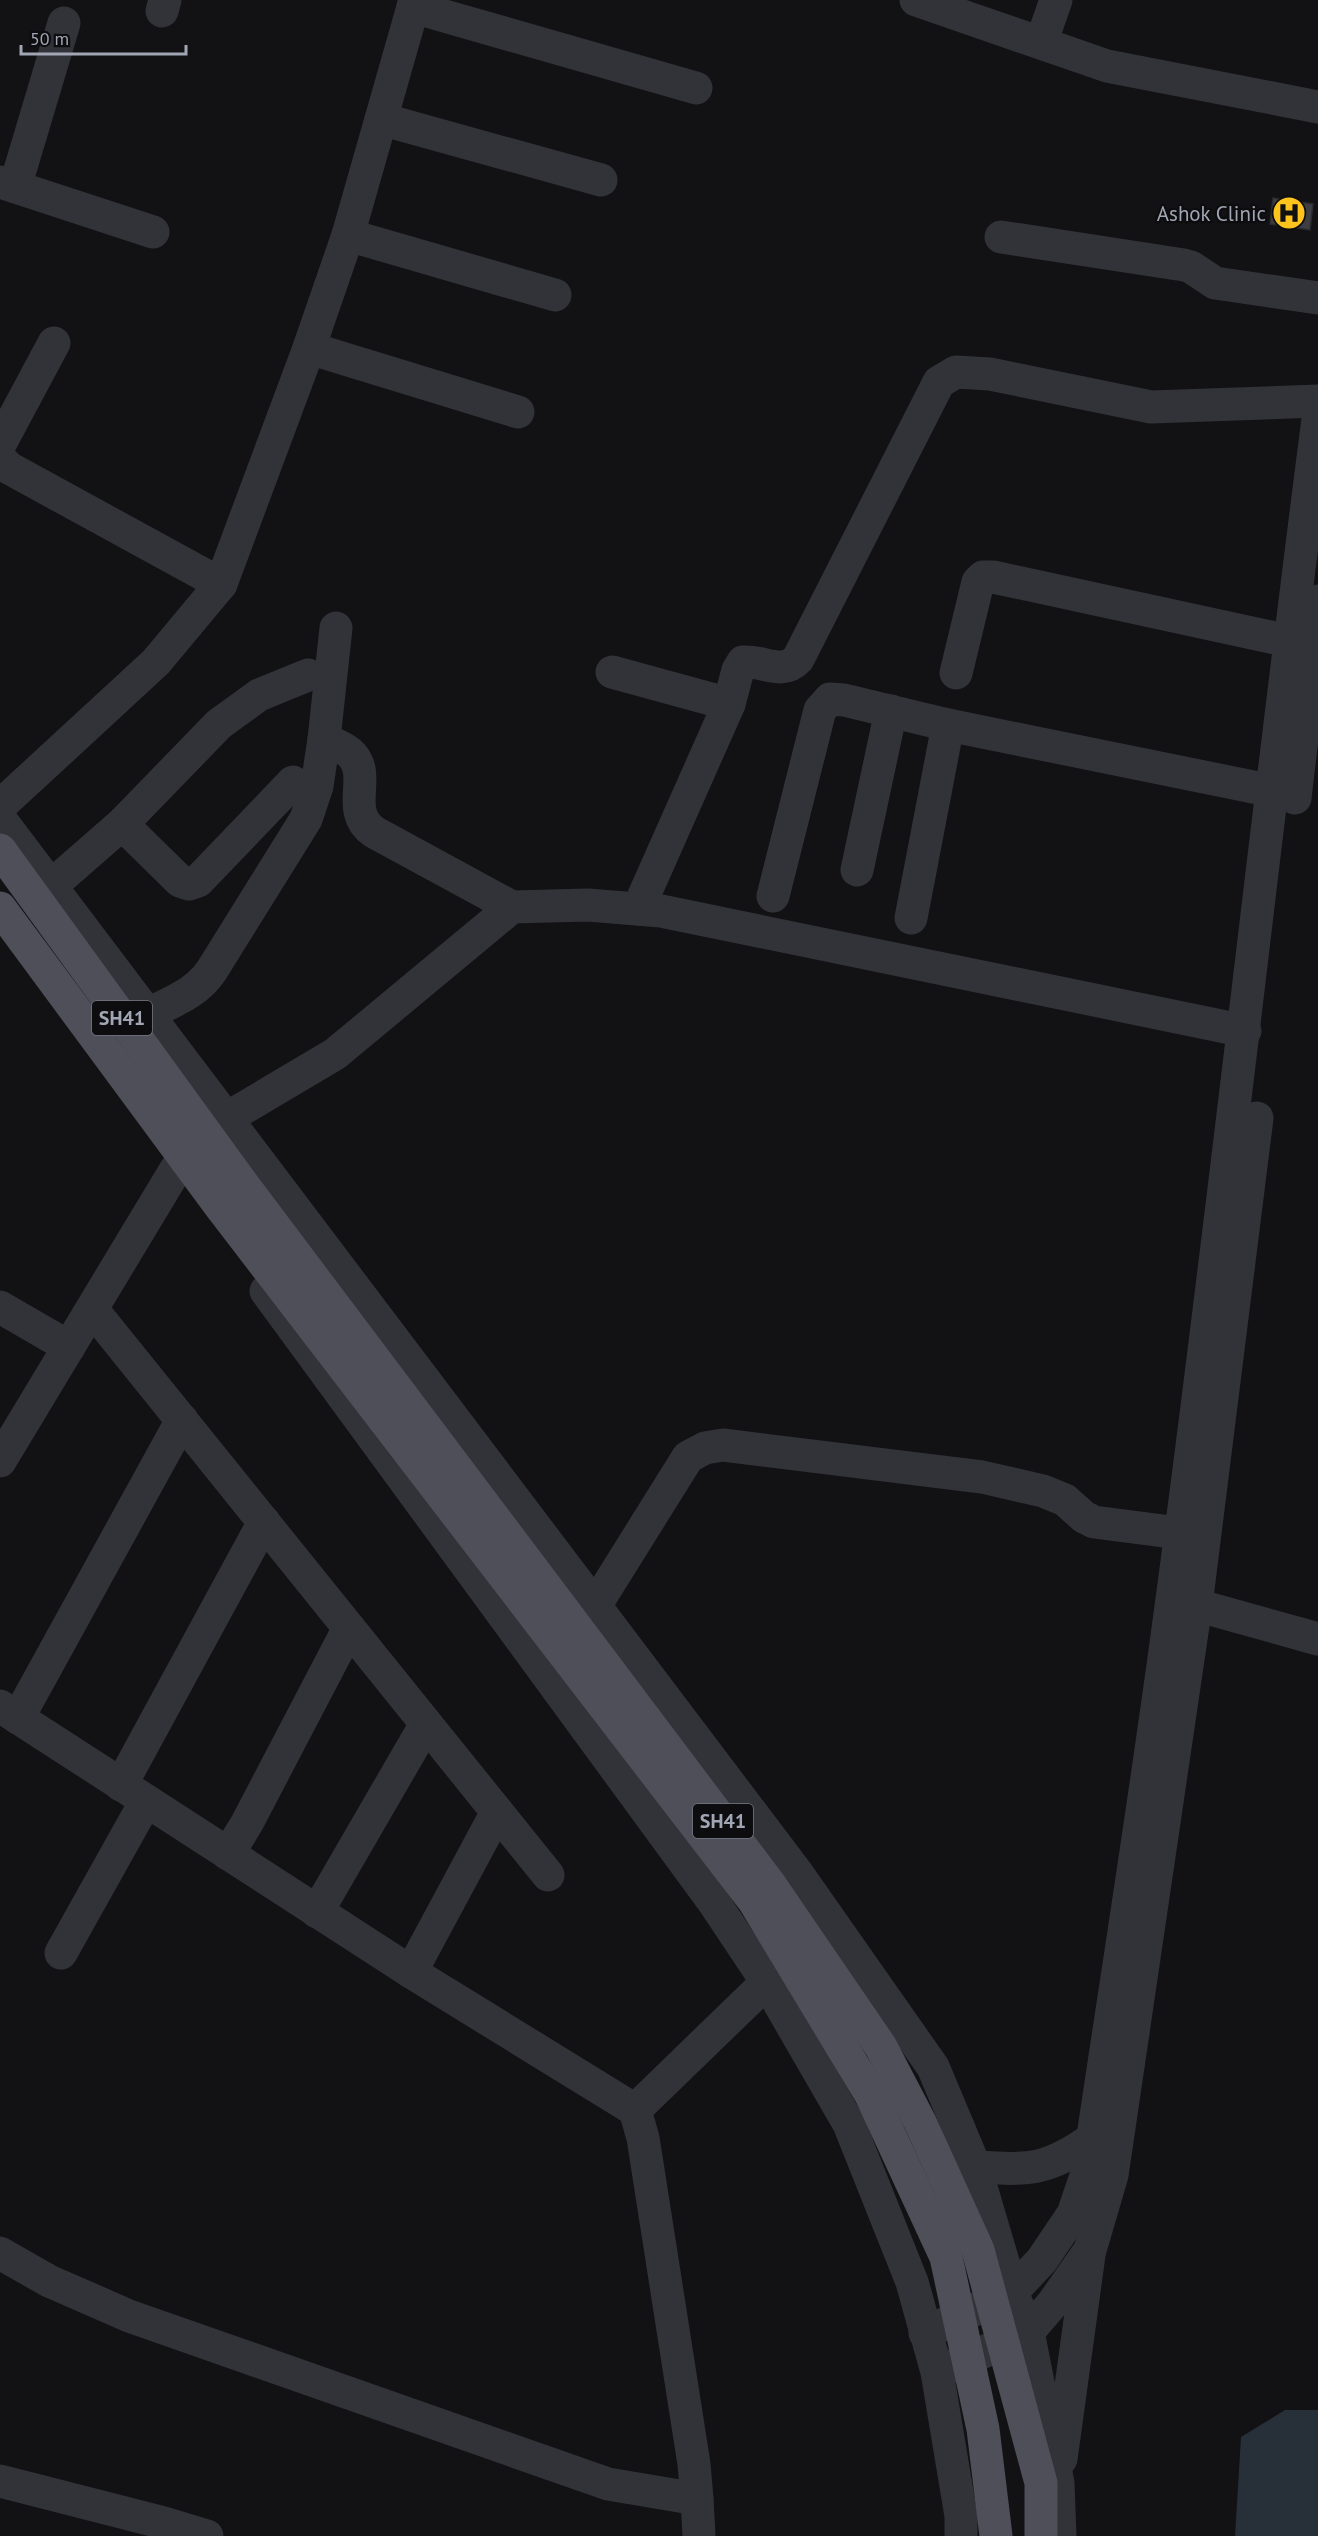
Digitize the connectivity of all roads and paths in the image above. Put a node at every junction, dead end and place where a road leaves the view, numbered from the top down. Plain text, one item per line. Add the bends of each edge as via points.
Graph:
1 (916, 0) edge
2 (1056, 0) edge
3 (414, 4) edge
4 (966, 8) edge
5 (64, 23) dead end
6 (1041, 43) junction
7 (696, 88) dead end
8 (1318, 107) edge
9 (381, 119) junction
10 (600, 180) dead end
11 (8, 185) edge
12 (153, 232) dead end
13 (348, 235) junction
14 (1001, 237) dead end
15 (555, 295) dead end
16 (1318, 298) edge
17 (54, 343) dead end
18 (309, 348) junction
19 (1318, 401) edge
20 (518, 412) dead end
21 (1318, 419) edge
22 (0, 444) edge
23 (0, 459) edge
24 (221, 584) junction
25 (1318, 601) edge
26 (336, 628) dead end
27 (1289, 641) junction
28 (612, 672) dead end
29 (956, 673) dead end
30 (308, 675) dead end
31 (729, 704) junction
32 (891, 711) junction
33 (948, 725) junction
34 (324, 739) junction
35 (293, 782) dead end
36 (1273, 791) junction
37 (0, 806) edge
38 (0, 819) edge
39 (122, 824) junction
40 (0, 850) edge
41 (857, 870) dead end
42 (51, 886) junction
43 (773, 896) dead end
44 (512, 907) junction
45 (0, 908) edge
46 (638, 909) junction
47 (911, 918) dead end
48 (0, 934) edge
49 (148, 1014) junction
50 (1245, 1031) junction
51 (227, 1118) junction
52 (176, 1169) junction
53 (232, 1196) junction
54 (0, 1307) edge
55 (92, 1309) junction
56 (69, 1347) junction
57 (182, 1420) junction
58 (0, 1461) edge
59 (264, 1522) junction
60 (1193, 1534) junction
61 (1196, 1605) junction
62 (595, 1606) junction
63 (349, 1628) junction
64 (1318, 1639) edge
65 (9, 1712) edge
66 (426, 1724) junction
67 (134, 1793) junction
68 (497, 1812) junction
69 (228, 1854) junction
70 (548, 1875) dead end
71 (317, 1912) junction
72 (61, 1953) dead end
73 (411, 1972) junction
74 (767, 1982) junction
75 (635, 2110) junction
76 (1092, 2139) junction
77 (975, 2167) junction
78 (1090, 2250) junction
79 (0, 2253) edge
80 (1012, 2292) junction
81 (1028, 2332) junction
82 (925, 2333) junction
83 (937, 2372) junction
84 (0, 2481) edge
85 (1058, 2483) junction
86 (697, 2499) junction
87 (207, 2536) edge
88 (699, 2536) edge
89 (961, 2536) edge
90 (996, 2536) edge
91 (1041, 2536) edge
92 (1060, 2536) edge

1 - 4 street
2 - 6 street
3 - 7 street
3 - 9 street
4 - 6 street
5 - 11 street
6 - 8 street via 1107,66
9 - 10 street
9 - 13 street
11 - 12 street
13 - 15 street
13 - 18 street
14 - 16 street via 1184,265 1215,283
17 - 22 street
18 - 20 street
18 - 24 street
19 - 31 street via 1151,407 990,374 956,372 939,382 798,659 783,668 743,662
21 - 27 street
23 - 24 street via 9,468
24 - 37 street via 156,662
25 - 60 street
26 - 34 street
27 - 29 street via 983,577 978,582
27 - 36 street
28 - 31 street
30 - 39 street via 259,695 219,724
31 - 46 street
32 - 33 street
32 - 41 street
32 - 43 street via 844,700 825,701
33 - 36 street
33 - 47 street
34 - 44 street via 355,757 360,818 365,826
34 - 49 street via 317,786 306,819 212,970 190,993
35 - 39 street via 198,880 189,884 180,880
36 - 50 street
38 - 42 street
39 - 42 street
40 - 53 main road, SH41
42 - 49 street
44 - 46 street via 588,905
44 - 51 street via 335,1054
45 - 53 main road, SH41
46 - 50 street
48 - 52 street
49 - 51 street
50 - 60 street
51 - 62 street
52 - 55 street
52 - 74 street via 715,1904
53 - 90 main road, SH41 via 754,1901 871,2095 946,2257 982,2429
53 - 91 main road, SH41 via 771,1886 881,2047 978,2250 1041,2483
54 - 56 street
55 - 56 street
55 - 57 street
56 - 58 street
57 - 59 street
57 - 65 street
59 - 63 street
59 - 67 street
60 - 61 street
60 - 62 street via 1094,1522 1065,1500 1044,1491 982,1477 723,1445 688,1457
60 - 76 street
61 - 64 street
61 - 78 street via 1112,2175
62 - 77 street via 797,1873 933,2067
63 - 66 street
63 - 69 street
65 - 67 street
66 - 68 street
66 - 71 street
67 - 69 street
67 - 72 street
68 - 70 street
68 - 73 street
69 - 71 street
71 - 73 street
73 - 75 street
74 - 75 street
74 - 82 street via 849,2124 912,2282
75 - 86 street via 645,2150
76 - 77 street via 1047,2165 1019,2170
76 - 80 street via 1088,2170 1073,2214 1042,2260
77 - 80 street
78 - 81 street
78 - 85 street
79 - 86 street via 49,2281 129,2316 608,2484
80 - 81 street
80 - 82 street
81 - 83 street
81 - 85 street
82 - 83 street
83 - 89 street
84 - 87 street
85 - 92 street
86 - 88 street

